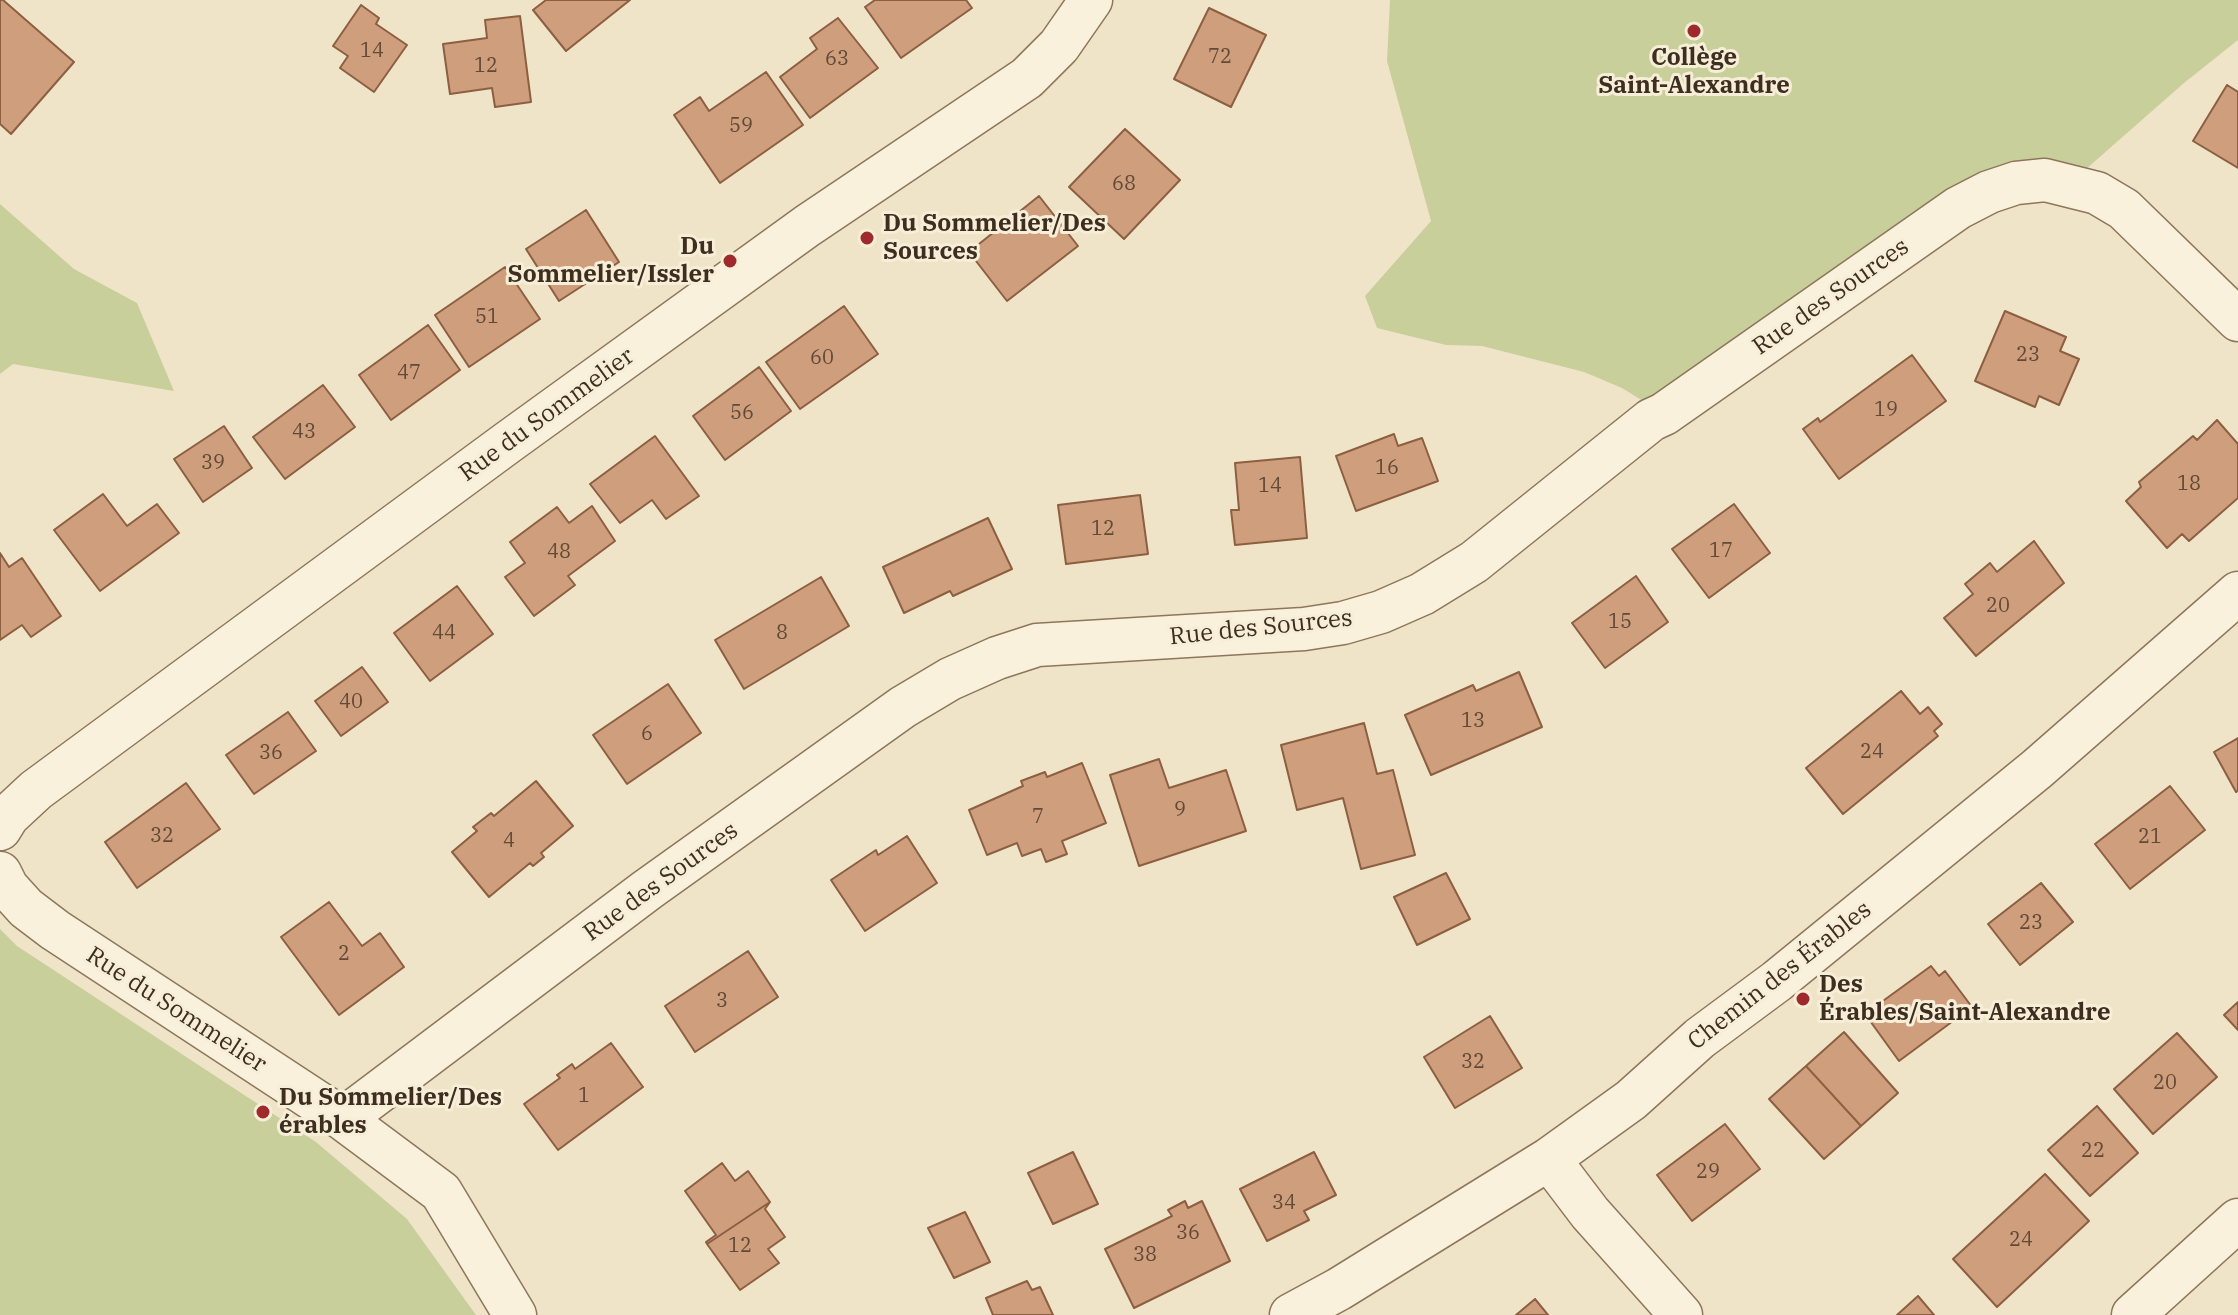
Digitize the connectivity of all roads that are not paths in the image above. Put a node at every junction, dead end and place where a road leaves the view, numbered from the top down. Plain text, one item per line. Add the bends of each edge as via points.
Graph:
1 (1091, 0) edge
2 (2238, 320) edge
3 (2238, 593) edge
4 (0, 829) edge
5 (0, 873) edge
6 (343, 1119) junction
7 (1549, 1159) junction
8 (2238, 1220) edge
9 (515, 1315) edge
10 (1291, 1315) edge
11 (1681, 1315) edge
12 (2133, 1315) edge

1 - 4 street, Rue du Sommelier via 1059,46 1027,78 807,226 507,443 70,764 36,790
2 - 6 street, Rue des Sources via 2124,209 2097,193 2045,180 1989,192 1958,208 1651,420 1474,562 1422,594 1330,625 1037,645 950,679 647,890
3 - 7 street, Chemin des Érables via 2013,788 1700,1038 1631,1100
5 - 6 street, Rue du Sommelier via 26,908 55,930
6 - 9 street, Rue du Sommelier via 441,1192
7 - 10 street, Chemin des Érables
7 - 11 street
8 - 12 street

